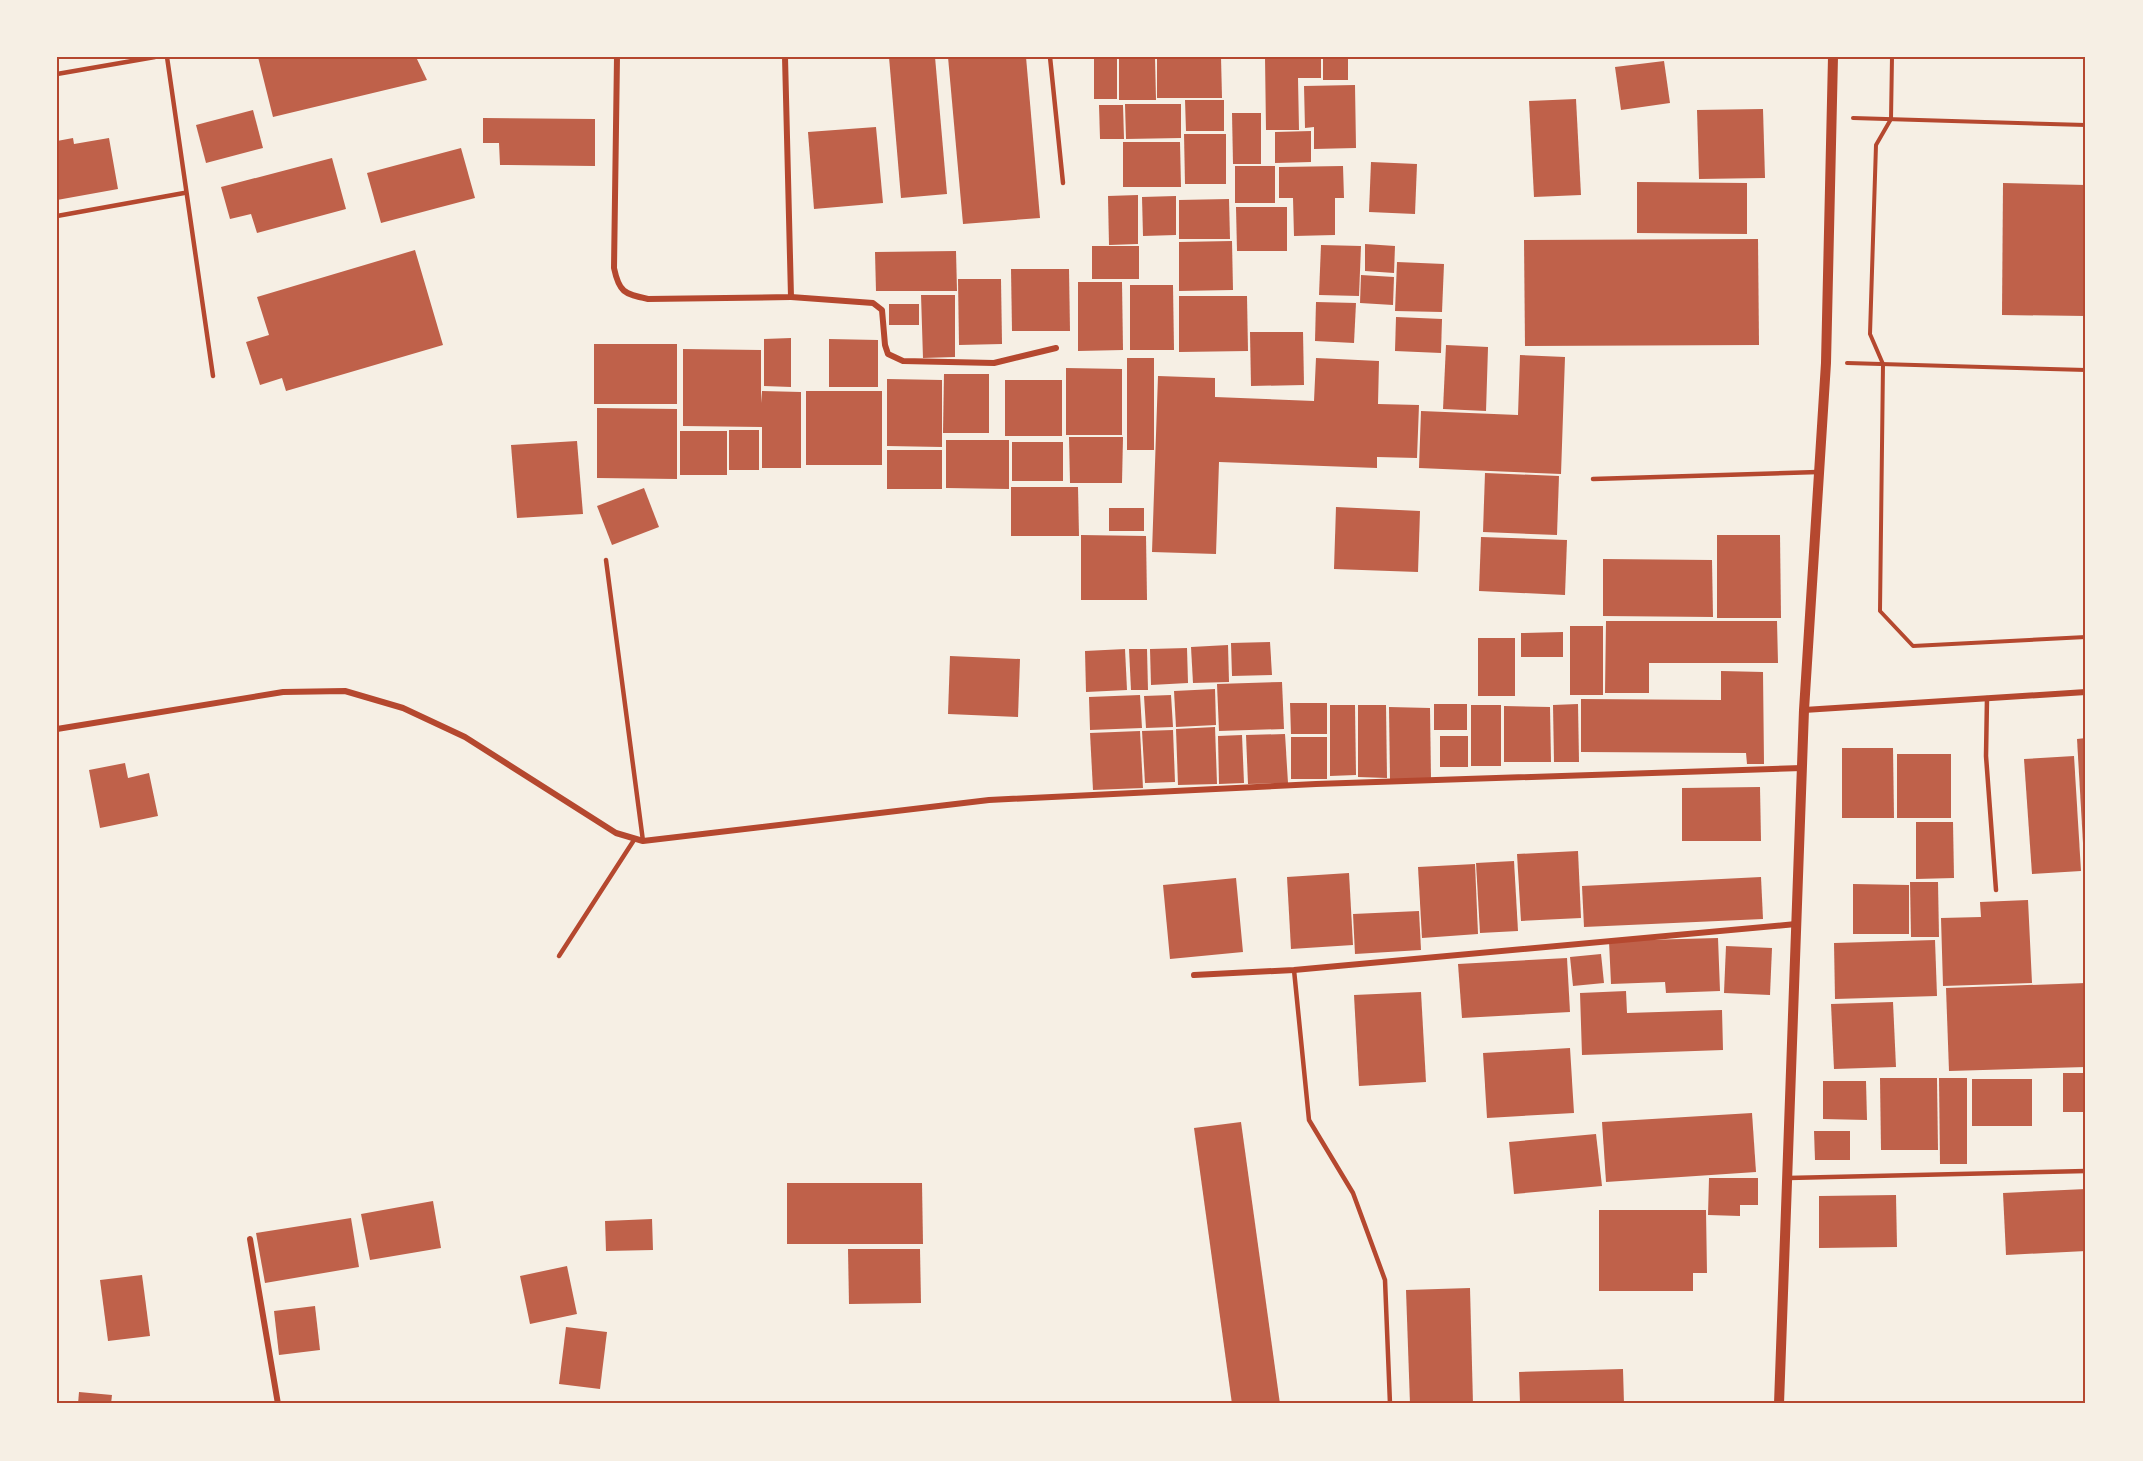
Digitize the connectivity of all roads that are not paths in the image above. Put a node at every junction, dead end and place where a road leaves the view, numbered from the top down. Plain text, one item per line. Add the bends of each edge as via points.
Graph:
1 (155, 57) edge
2 (167, 57) edge
3 (617, 57) edge
4 (785, 57) edge
5 (1050, 57) edge
6 (1833, 57) edge
7 (57, 74) edge
8 (1063, 183) dead end
9 (184, 193) junction
10 (57, 216) edge
11 (790, 297) junction
12 (1056, 348) dead end
13 (213, 376) dead end
14 (1818, 472) junction
15 (1593, 479) dead end
16 (606, 560) dead end
17 (2086, 692) edge
18 (1988, 698) junction
19 (1804, 710) junction
20 (57, 729) edge
21 (1802, 768) junction
22 (634, 840) junction
23 (643, 841) junction
24 (1996, 890) dead end
25 (1796, 924) junction
26 (559, 956) dead end
27 (1294, 970) junction
28 (1194, 975) dead end
29 (2086, 1171) edge
30 (1788, 1178) junction
31 (250, 1239) dead end
32 (278, 1404) edge
33 (1389, 1404) edge
34 (1779, 1404) edge

1 - 7 lane
2 - 9 lane
3 - 11 street via 614,268 618,285 628,295 648,299
4 - 11 street
5 - 8 lane
6 - 14 street via 1826,363
9 - 10 lane
9 - 13 lane
11 - 12 street via 873,303 882,310 888,354 903,361 994,363
14 - 15 lane
14 - 19 street
16 - 23 lane
17 - 18 street
18 - 19 street
18 - 24 lane via 1986,756
19 - 21 street
20 - 22 street via 283,692 345,691 404,708 465,737 616,833
21 - 23 street via 989,800
21 - 25 street
22 - 23 street
22 - 26 lane
25 - 27 street
25 - 30 street
27 - 28 street
27 - 33 lane via 1309,1120 1353,1193 1385,1281
29 - 30 lane
30 - 34 street
31 - 32 street

